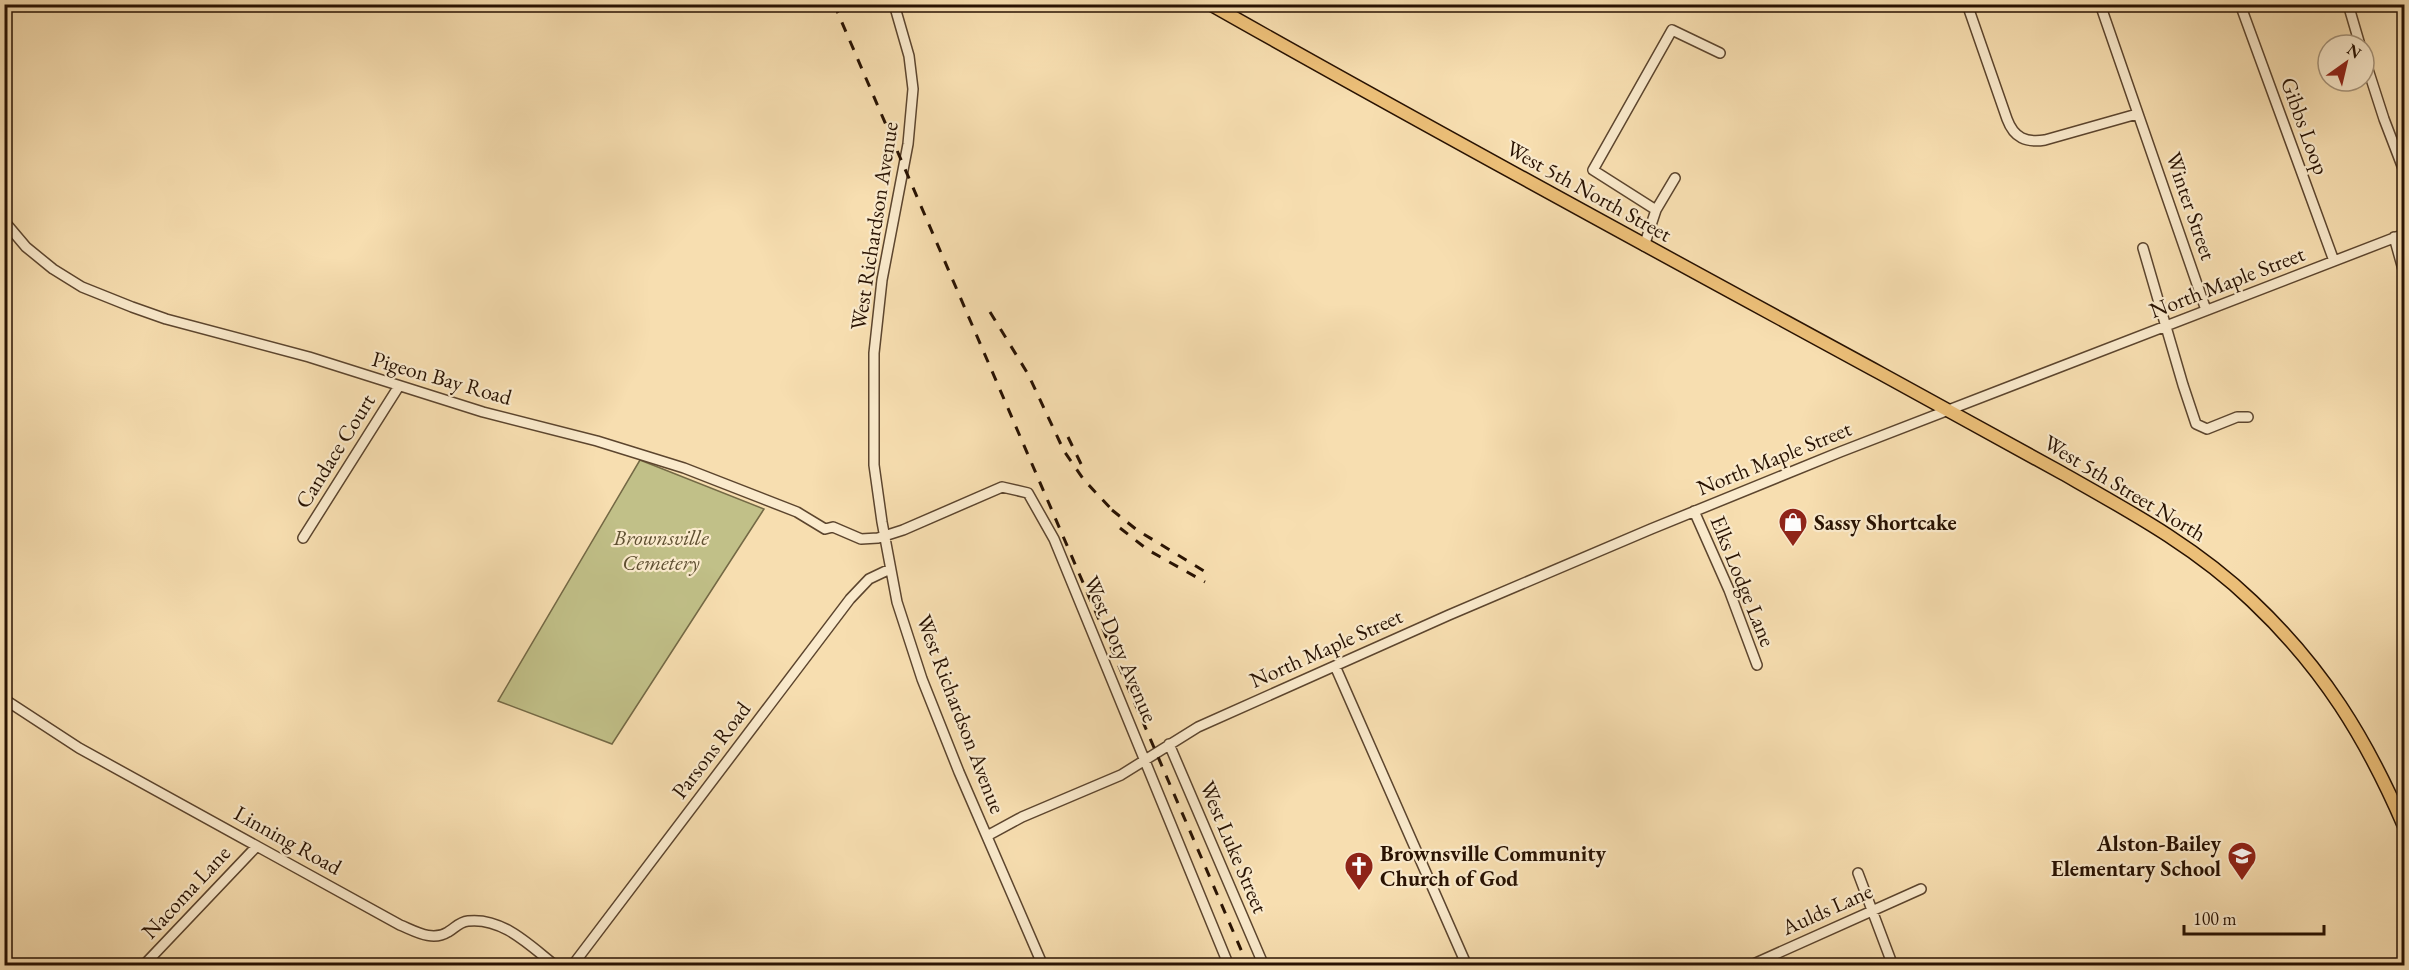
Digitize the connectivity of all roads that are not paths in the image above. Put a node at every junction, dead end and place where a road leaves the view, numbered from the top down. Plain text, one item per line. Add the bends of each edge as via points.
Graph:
1 (894, 4) edge
2 (1210, 4) edge
3 (1967, 4) edge
4 (2100, 4) edge
5 (2240, 4) edge
6 (2348, 4) edge
7 (2356, 33) edge
8 (1720, 53) dead end
9 (2376, 93) edge
10 (2137, 114) junction
11 (2404, 171) edge
12 (1675, 178) dead end
13 (1656, 210) junction
14 (5, 224) edge
15 (2404, 234) edge
16 (2394, 237) junction
17 (1644, 246) junction
18 (2144, 248) dead end
19 (2334, 261) junction
20 (2404, 273) edge
21 (2206, 310) junction
22 (2166, 327) junction
23 (399, 386) junction
24 (1949, 410) junction
25 (2248, 417) dead end
26 (1694, 511) junction
27 (884, 536) junction
28 (303, 538) dead end
29 (890, 569) junction
30 (1757, 665) dead end
31 (1335, 666) junction
32 (4, 699) edge
33 (1169, 744) junction
34 (1146, 760) junction
35 (2404, 826) edge
36 (987, 836) junction
37 (257, 846) junction
38 (1858, 873) dead end
39 (1922, 889) dead end
40 (1873, 910) junction
41 (143, 966) edge
42 (556, 966) edge
43 (572, 966) edge
44 (1043, 966) edge
45 (1229, 966) edge
46 (1264, 966) edge
47 (1467, 966) edge
48 (1749, 966) edge
49 (1893, 966) edge

1 - 27 street, West Richardson Avenue via 914,89 874,352 874,465
2 - 17 main road, West 5th North Street
3 - 10 street via 2010,128 2017,136 2045,140
4 - 10 street, Winter Street
5 - 19 street, Gibbs Loop
6 - 7 street
8 - 13 street via 1672,30 1593,170
9 - 11 street
10 - 21 street, Winter Street
12 - 13 street
13 - 17 street
14 - 23 street, Pigeon Bay Road via 46,264 98,294 166,319
15 - 16 street, North Maple Street
16 - 19 street, North Maple Street
16 - 20 street
17 - 24 main road, West 5th North Street
18 - 22 street
19 - 21 street, North Maple Street
21 - 22 street, North Maple Street
22 - 24 street, North Maple Street
22 - 25 street via 2196,424 2206,429 2237,417
23 - 27 street, Pigeon Bay Road via 684,468 797,512 825,529 833,527 861,539
23 - 28 street, Candace Court
24 - 26 street, North Maple Street
24 - 35 main road, West 5th Street North via 2144,519 2184,545 2250,599 2302,654 2338,700 2383,778
26 - 30 street, Elks Lodge Lane
26 - 31 street, North Maple Street
27 - 29 street, West Richardson Avenue
27 - 34 street, West Doty Avenue via 1002,487 1028,492 1054,539
29 - 36 street, West Richardson Avenue via 922,679
29 - 43 street, Parsons Road via 869,579 850,599
31 - 33 street, North Maple Street via 1198,727
31 - 47 street
32 - 37 street, Linning Road via 80,748
33 - 34 street, North Maple Street
33 - 46 street, West Luke Street
34 - 36 street, North Maple Street
34 - 45 street, West Doty Avenue
36 - 44 street, West Richardson Avenue
37 - 41 street, Nacoma Lane
37 - 42 street, Linning Road via 410,929 435,937 464,921 492,923 508,930
38 - 40 street
39 - 40 street, Aulds Lane
40 - 48 street, Aulds Lane
40 - 49 street

